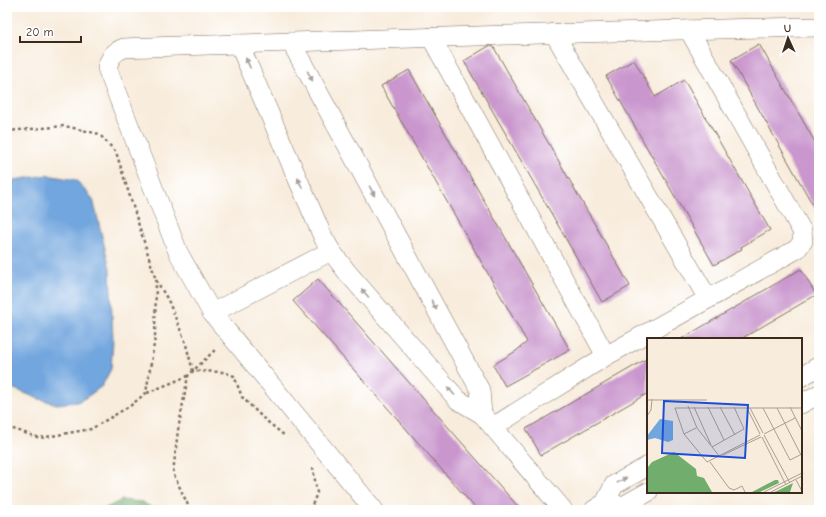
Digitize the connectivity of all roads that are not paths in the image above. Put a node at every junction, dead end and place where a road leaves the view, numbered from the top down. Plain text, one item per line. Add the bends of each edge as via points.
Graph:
1 (819, 27) edge
2 (689, 30) junction
3 (554, 33) junction
4 (431, 37) junction
5 (291, 42) junction
6 (239, 44) junction
7 (331, 251) junction
8 (708, 299) junction
9 (212, 313) junction
10 (606, 356) junction
11 (819, 366) edge
12 (802, 376) edge
13 (819, 394) edge
14 (802, 403) edge
15 (487, 420) junction
16 (647, 467) edge
17 (647, 493) edge
18 (600, 507) edge
19 (374, 510) edge
20 (563, 510) edge

1 - 2 street
2 - 3 street
2 - 8 street via 802,231 803,242 797,249
3 - 4 street
3 - 8 street
4 - 5 street
4 - 10 street
5 - 6 street
5 -> 15 street via 480,390
7 -> 6 street
6 - 9 street via 124,48 116,51 110,58 107,68 178,252
7 - 9 street
15 -> 7 street via 458,400
8 - 10 street
9 - 19 street
10 - 15 street
11 - 12 street
13 - 14 street
15 - 20 street
18 -> 16 street via 614,485
17 - 18 street via 624,506

